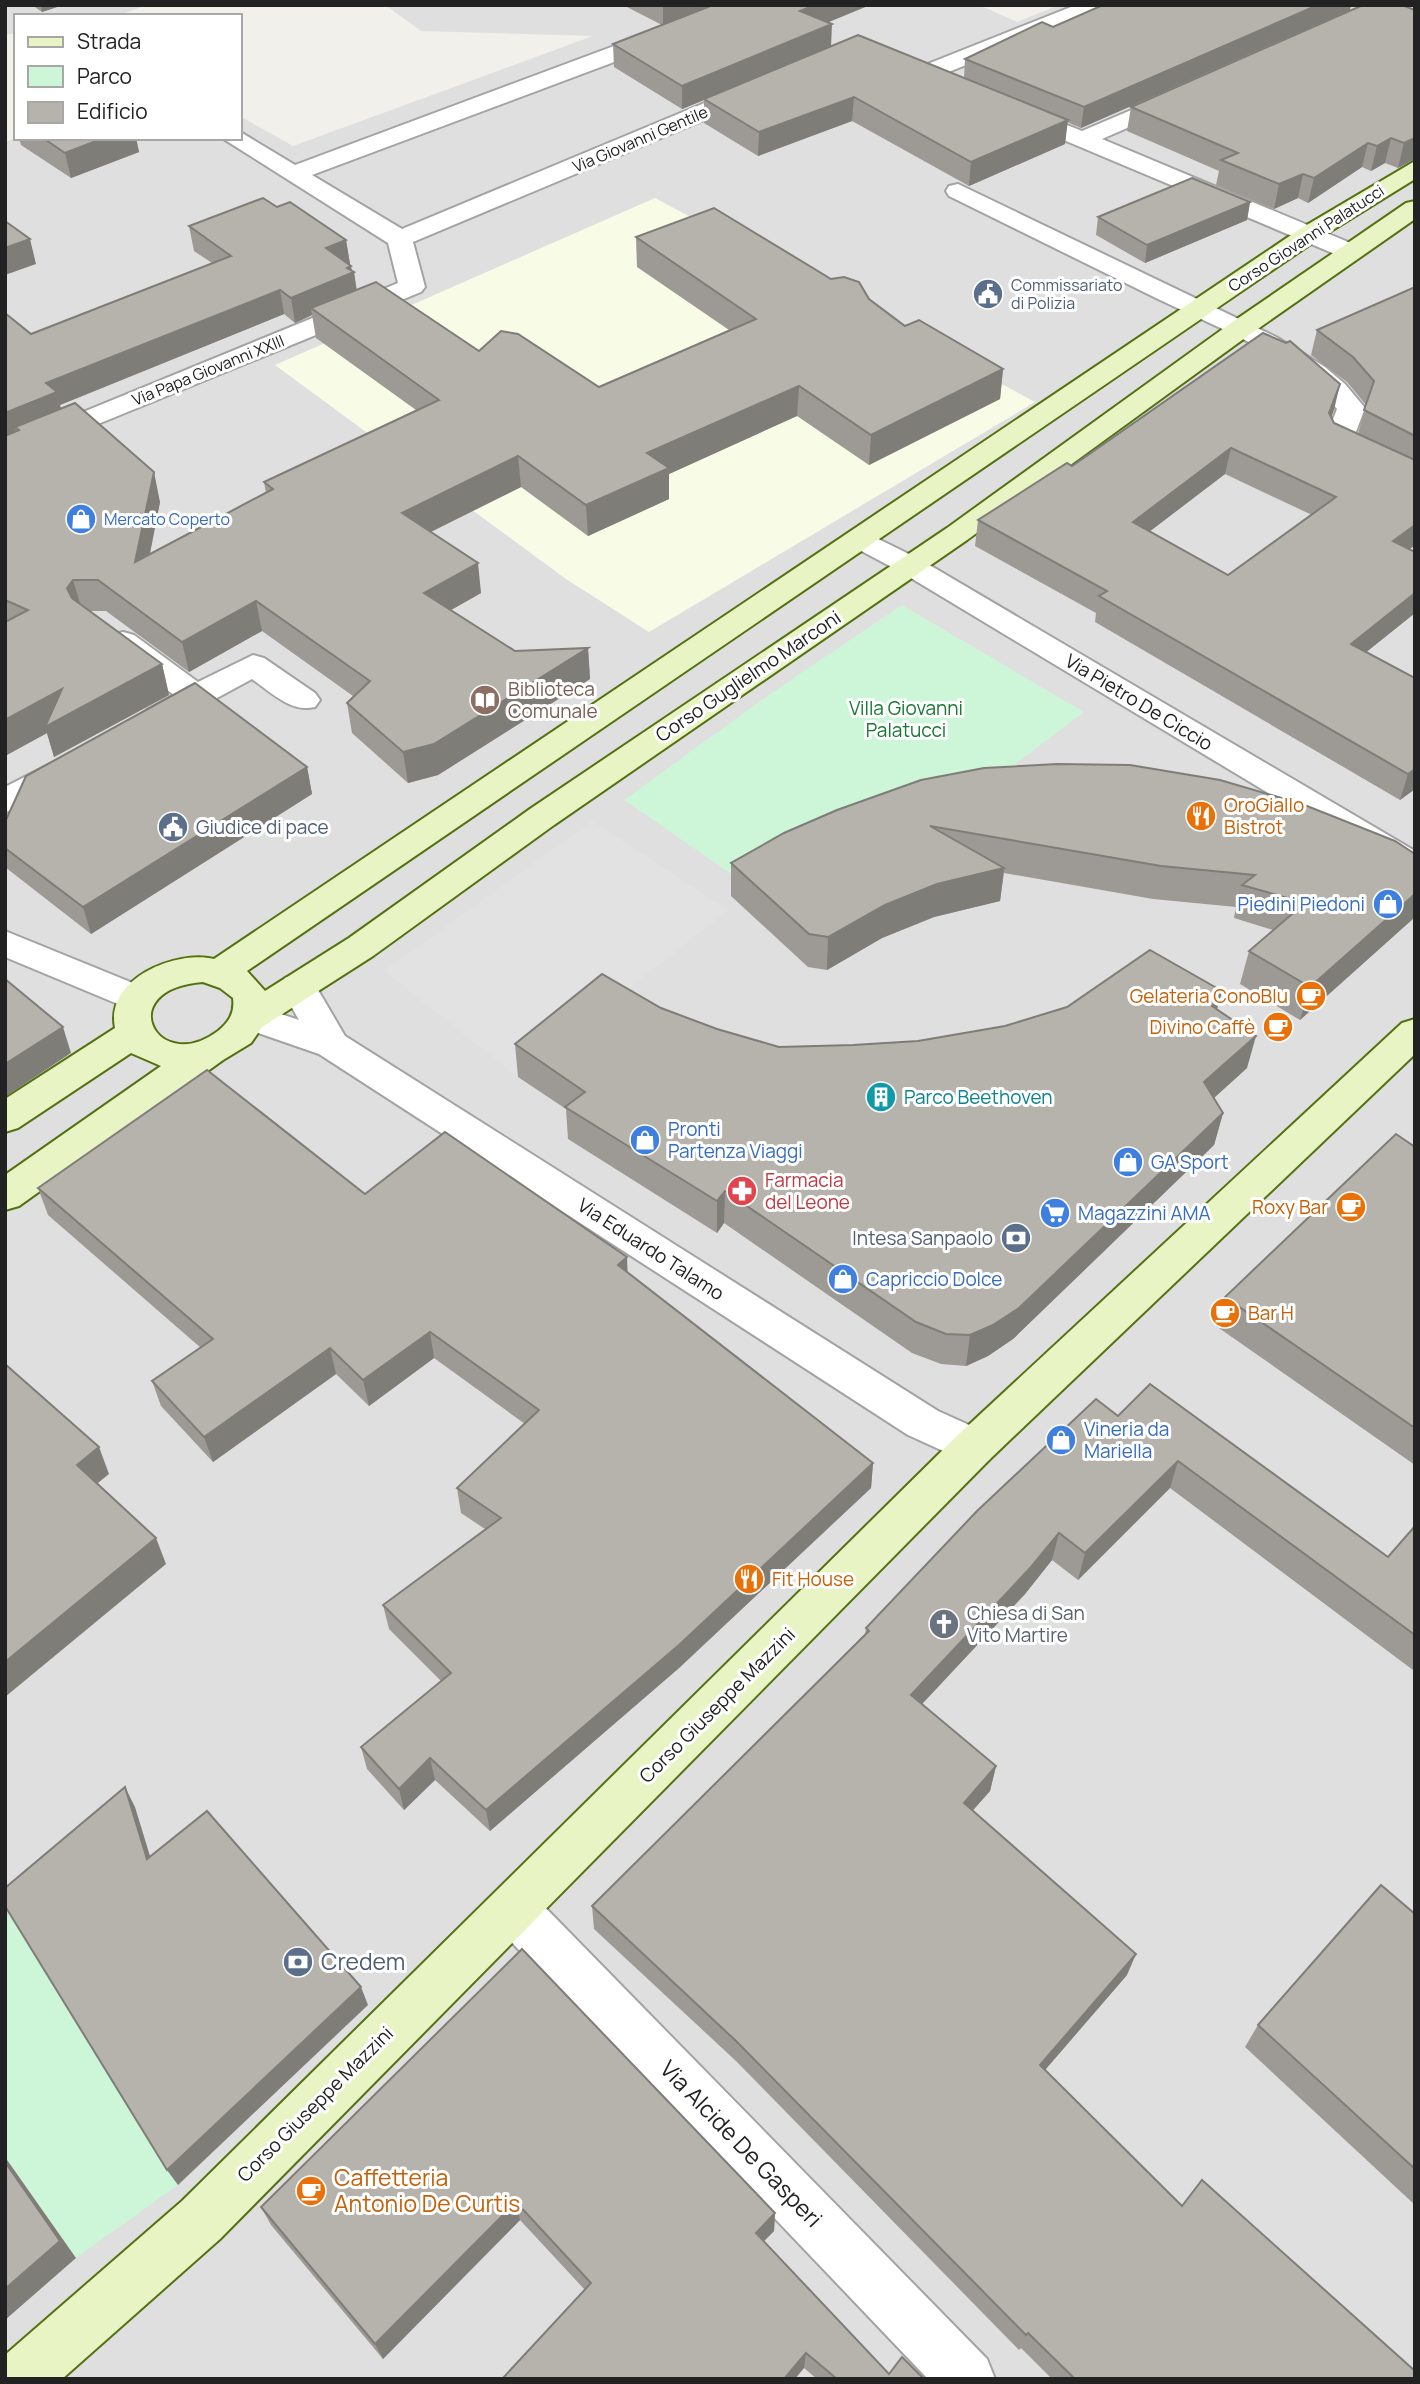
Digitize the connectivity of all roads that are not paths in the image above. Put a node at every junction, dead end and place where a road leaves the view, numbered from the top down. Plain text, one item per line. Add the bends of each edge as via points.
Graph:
1 (745, 5) edge
2 (1096, 5) edge
3 (772, 83) edge
4 (960, 89) edge
5 (1197, 89) edge
6 (997, 104) edge
7 (1083, 139) junction
8 (237, 140) edge
9 (1415, 168) edge
10 (293, 174) junction
11 (958, 191) edge
12 (1415, 208) edge
13 (1309, 234) junction
14 (400, 239) junction
15 (1352, 252) junction
16 (1199, 310) junction
17 (1240, 329) junction
18 (5, 454) edge
19 (1415, 481) edge
20 (862, 540) junction
21 (911, 566) junction
22 (104, 628) edge
23 (196, 696) junction
24 (304, 700) dead end
25 (136, 729) edge
26 (89, 755) edge
27 (5, 800) edge
28 (408, 847) junction
29 (1415, 866) edge
30 (459, 877) junction
31 (5, 943) edge
32 (221, 971) junction
33 (299, 987) junction
34 (136, 1016) junction
35 (251, 1017) junction
36 (1415, 1032) edge
37 (332, 1045) junction
38 (210, 1051) junction
39 (5, 1118) edge
40 (5, 1195) edge
41 (974, 1447) junction
42 (514, 1910) junction
43 (20, 2379) edge
44 (967, 2379) edge

1 - 10 street
2 - 4 street via 912,69
3 - 14 street, Via Giovanni Gentile
5 - 7 street
6 - 7 street
7 - 13 street
8 - 10 street
9 - 13 street, Corso Giovanni Palatucci
10 - 14 street
11 - 16 street
12 - 15 street, Corso Giovanni Palatucci
13 - 15 street
13 - 16 street, Corso Giovanni Palatucci
14 - 18 street, Via Papa Giovanni XXIII via 412,286
15 - 17 street, Corso Giovanni Palatucci
16 - 17 street
16 - 20 street
17 - 19 street via 1296,361 1342,395 1351,408 1339,440
17 - 21 street, Corso Guglielmo Marconi
20 - 21 street, Via Pietro De Ciccio
20 - 28 street
21 - 29 street, Via Pietro De Ciccio
21 - 30 street, Corso Guglielmo Marconi
22 - 23 street
23 - 24 street via 253,665
23 - 25 street
26 - 27 street
28 - 30 street
28 - 32 street
30 - 33 street, Corso Guglielmo Marconi
31 - 34 street
32 - 34 street via 202,969 164,976
32 - 35 street via 247,989 253,1002
33 - 35 street, Corso Guglielmo Marconi
33 - 37 street, Via Eduardo Talamo
34 - 38 street via 144,1044 166,1054
34 - 39 street
35 - 37 street, Via Eduardo Talamo
35 - 38 street via 243,1031
36 - 41 street, Corso Giuseppe Mazzini
37 - 41 street, Via Eduardo Talamo via 923,1423
38 - 40 street
41 - 42 street, Corso Giuseppe Mazzini
42 - 43 street, Corso Giuseppe Mazzini via 431,1986 201,2220
42 - 44 street, Via Alcide De Gasperi

